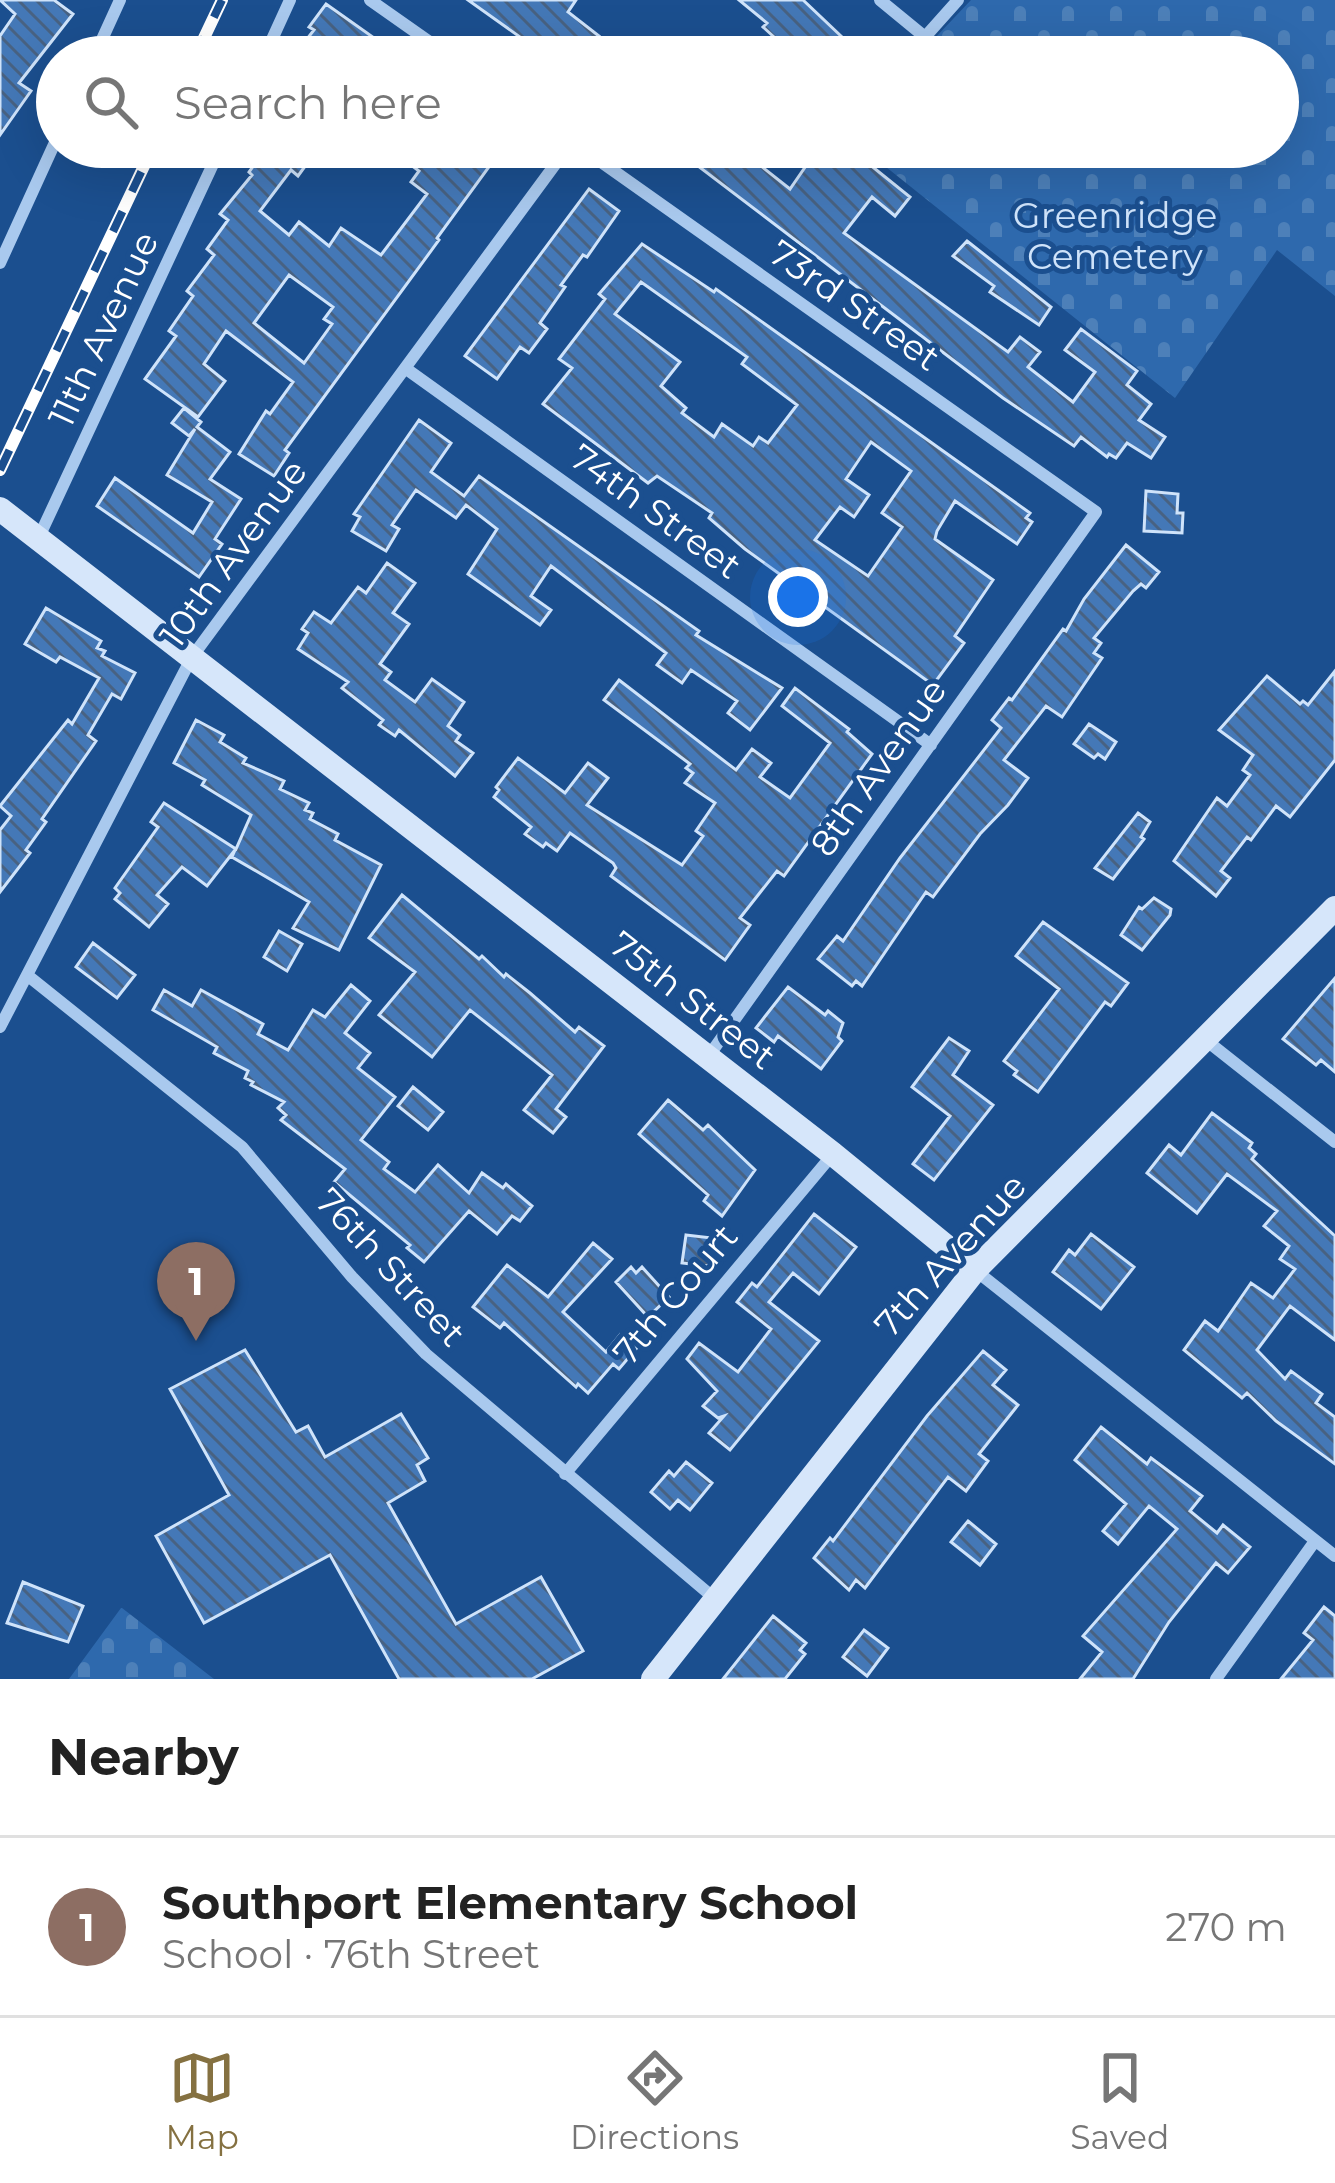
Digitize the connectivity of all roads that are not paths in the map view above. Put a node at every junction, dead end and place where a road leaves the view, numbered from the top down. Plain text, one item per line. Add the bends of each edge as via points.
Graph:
1 (120, 0) edge
2 (290, 0) edge
3 (370, 0) edge
4 (880, 0) edge
5 (958, 0) edge
6 (104, 36) edge
7 (273, 36) edge
8 (422, 36) edge
9 (924, 36) edge
10 (926, 36) edge
11 (43, 168) edge
12 (211, 168) edge
13 (553, 168) edge
14 (610, 168) edge
15 (0, 263) edge
16 (405, 368) junction
17 (0, 509) edge
18 (1096, 512) joint
19 (39, 537) junction
20 (192, 657) junction
21 (931, 745) junction
22 (1335, 908) edge
23 (27, 975) junction
24 (0, 1027) edge
25 (1207, 1041) junction
26 (708, 1057) junction
27 (1335, 1142) edge
28 (833, 1154) junction
29 (975, 1270) junction
30 (565, 1474) junction
31 (1315, 1541) junction
32 (1335, 1556) edge
33 (714, 1598) junction
34 (653, 1679) edge
35 (1216, 1679) edge

1 - 6 street
2 - 7 street
3 - 8 street
4 - 9 street
5 - 10 street
11 - 15 street
12 - 19 street, 11th Avenue
13 - 16 street, 10th Avenue
14 - 18 street, 73rd Street
16 - 20 street, 10th Avenue
16 - 21 street, 74th Street
17 - 19 street, 75th Street
18 - 21 street, 8th Avenue
19 - 20 street, 75th Street
20 - 23 street, 10th Avenue
20 - 26 street, 75th Street
21 - 26 street, 8th Avenue
22 - 25 street, 7th Avenue
23 - 24 street, 10th Avenue
23 - 30 street, 76th Street via 242,1147 380,1309
25 - 27 street
25 - 29 street, 7th Avenue
26 - 28 street, 75th Street
28 - 29 street, 75th Street
28 - 30 street, 7th Court
29 - 31 street, 75th Street
29 - 33 street, 7th Avenue
30 - 33 street, 76th Street
31 - 32 street, 75th Street
31 - 35 street
33 - 34 street, 7th Avenue

